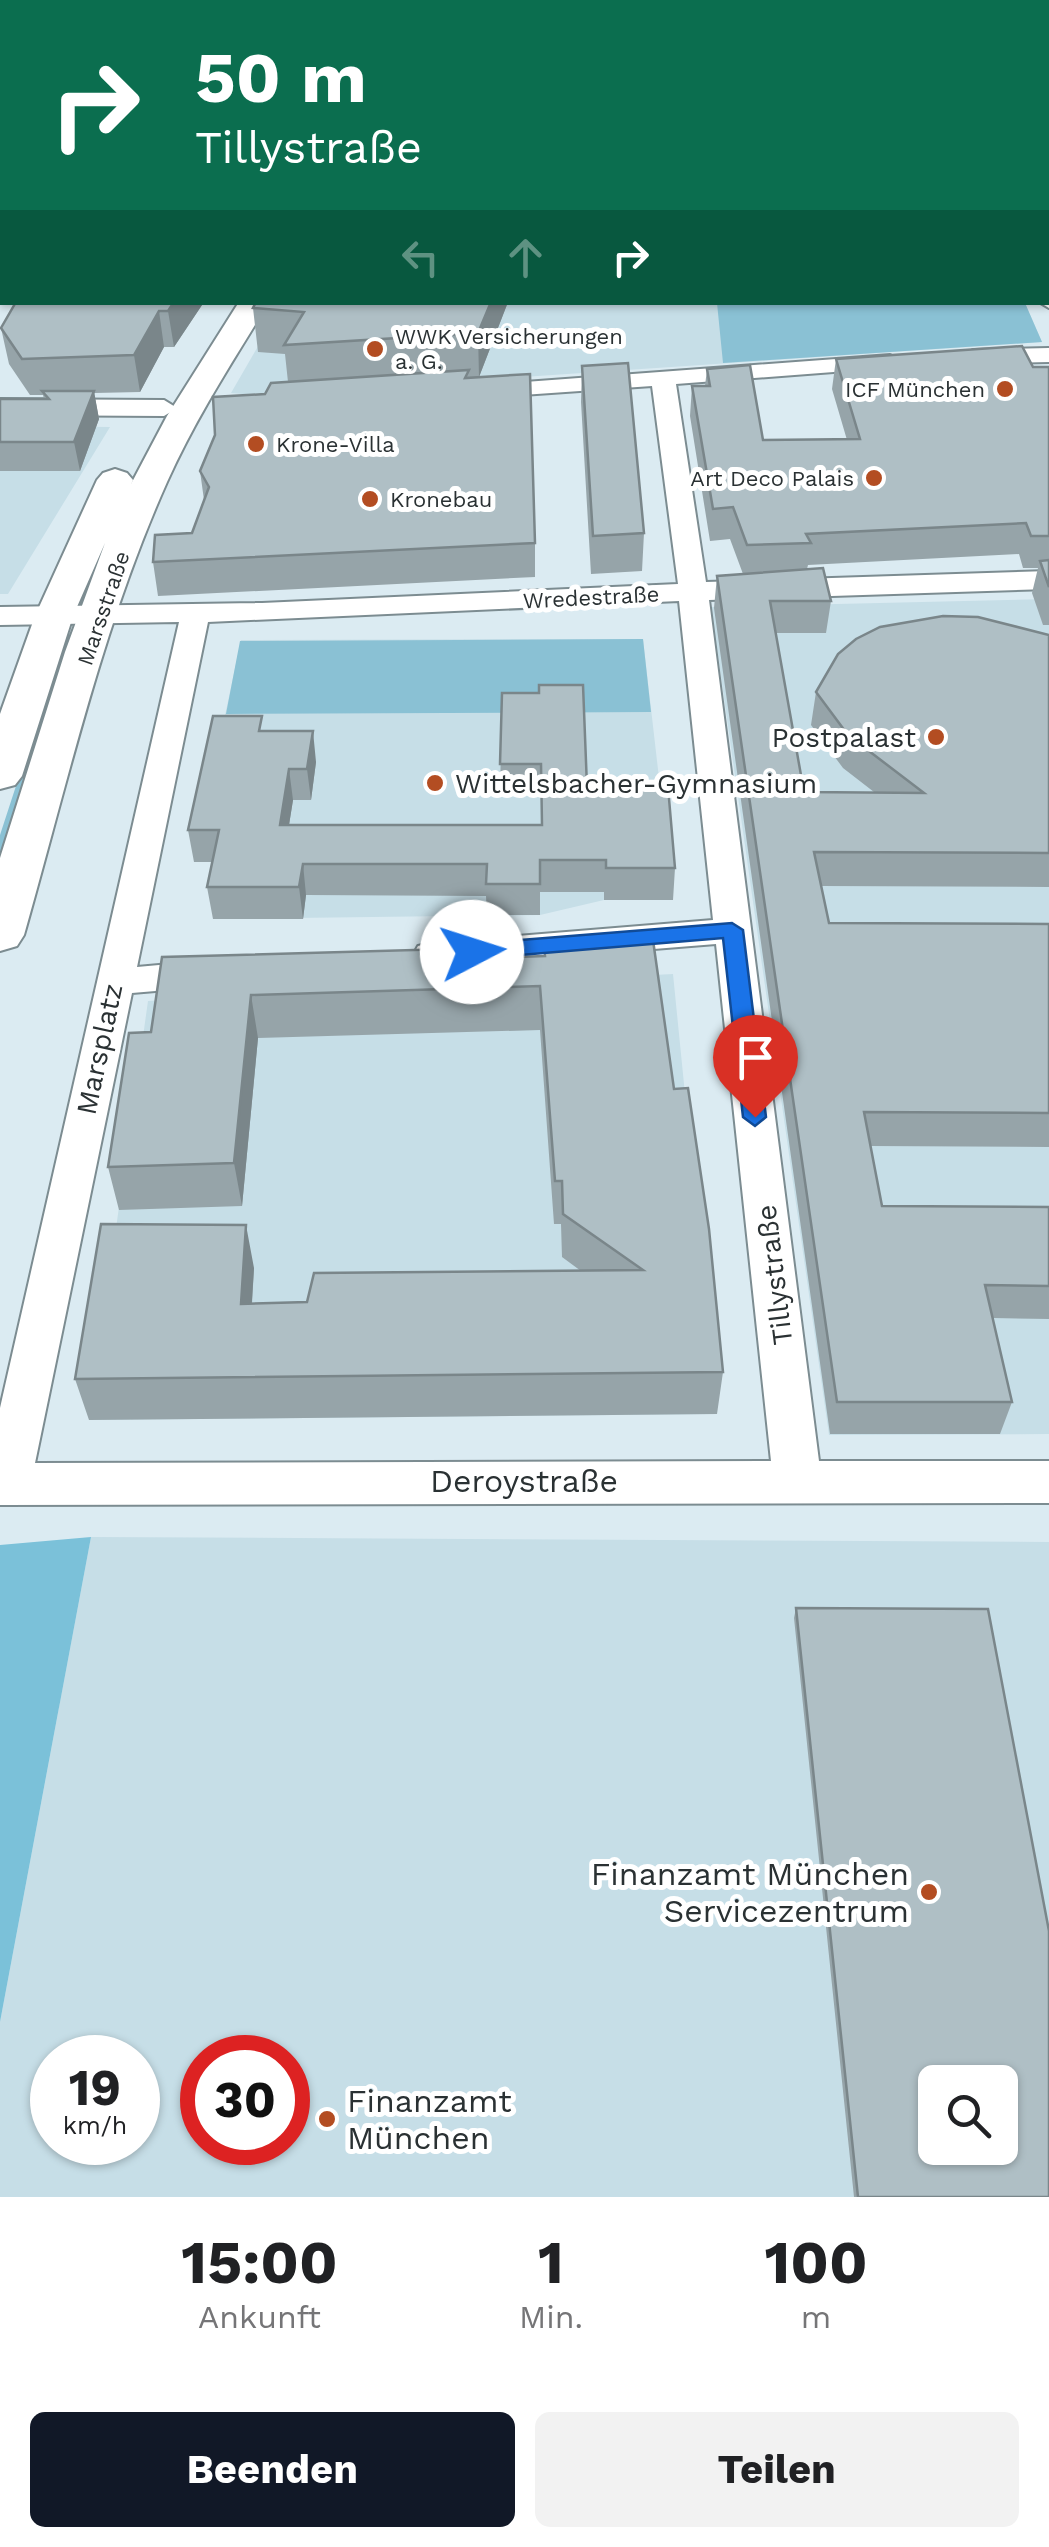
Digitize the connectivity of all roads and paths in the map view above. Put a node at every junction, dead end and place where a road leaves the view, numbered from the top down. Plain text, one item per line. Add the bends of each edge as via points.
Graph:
1 (229, 305) edge
2 (252, 305) edge
3 (1049, 355) edge
4 (956, 358) edge
5 (920, 360) edge
6 (664, 376) junction
7 (451, 393) edge
8 (192, 406) junction
9 (0, 407) edge
10 (1049, 580) edge
11 (693, 592) junction
12 (116, 615) junction
13 (195, 615) junction
14 (0, 616) edge
15 (54, 616) junction
16 (0, 776) edge
17 (732, 930) junction
18 (0, 935) edge
19 (393, 958) edge
20 (255, 970) edge
21 (113, 982) junction
22 (798, 1481) junction
23 (1049, 1482) edge
24 (3, 1484) edge

1 - 8 main road, Marsstraße
2 - 8 main road, Marsstraße
3 - 4 street
5 - 6 street
6 - 7 street
6 - 11 street, Tillystraße
8 - 9 street
8 - 12 main road, Marsstraße via 148,486
8 - 15 main road, Marsstraße via 116,478
10 - 11 street, Wredestraße
11 - 13 street, Wredestraße
11 - 17 street, Tillystraße
12 - 13 street, Wredestraße
12 - 15 street, Wredestraße
12 - 18 main road, Marsstraße
13 - 21 street, Marsplatz
14 - 15 street, Wredestraße
15 - 16 main road, Marsstraße
17 - 19 street
17 - 22 street, Tillystraße
20 - 21 street
21 - 24 street, Marsplatz
22 - 23 street, Deroystraße
22 - 24 street, Deroystraße

